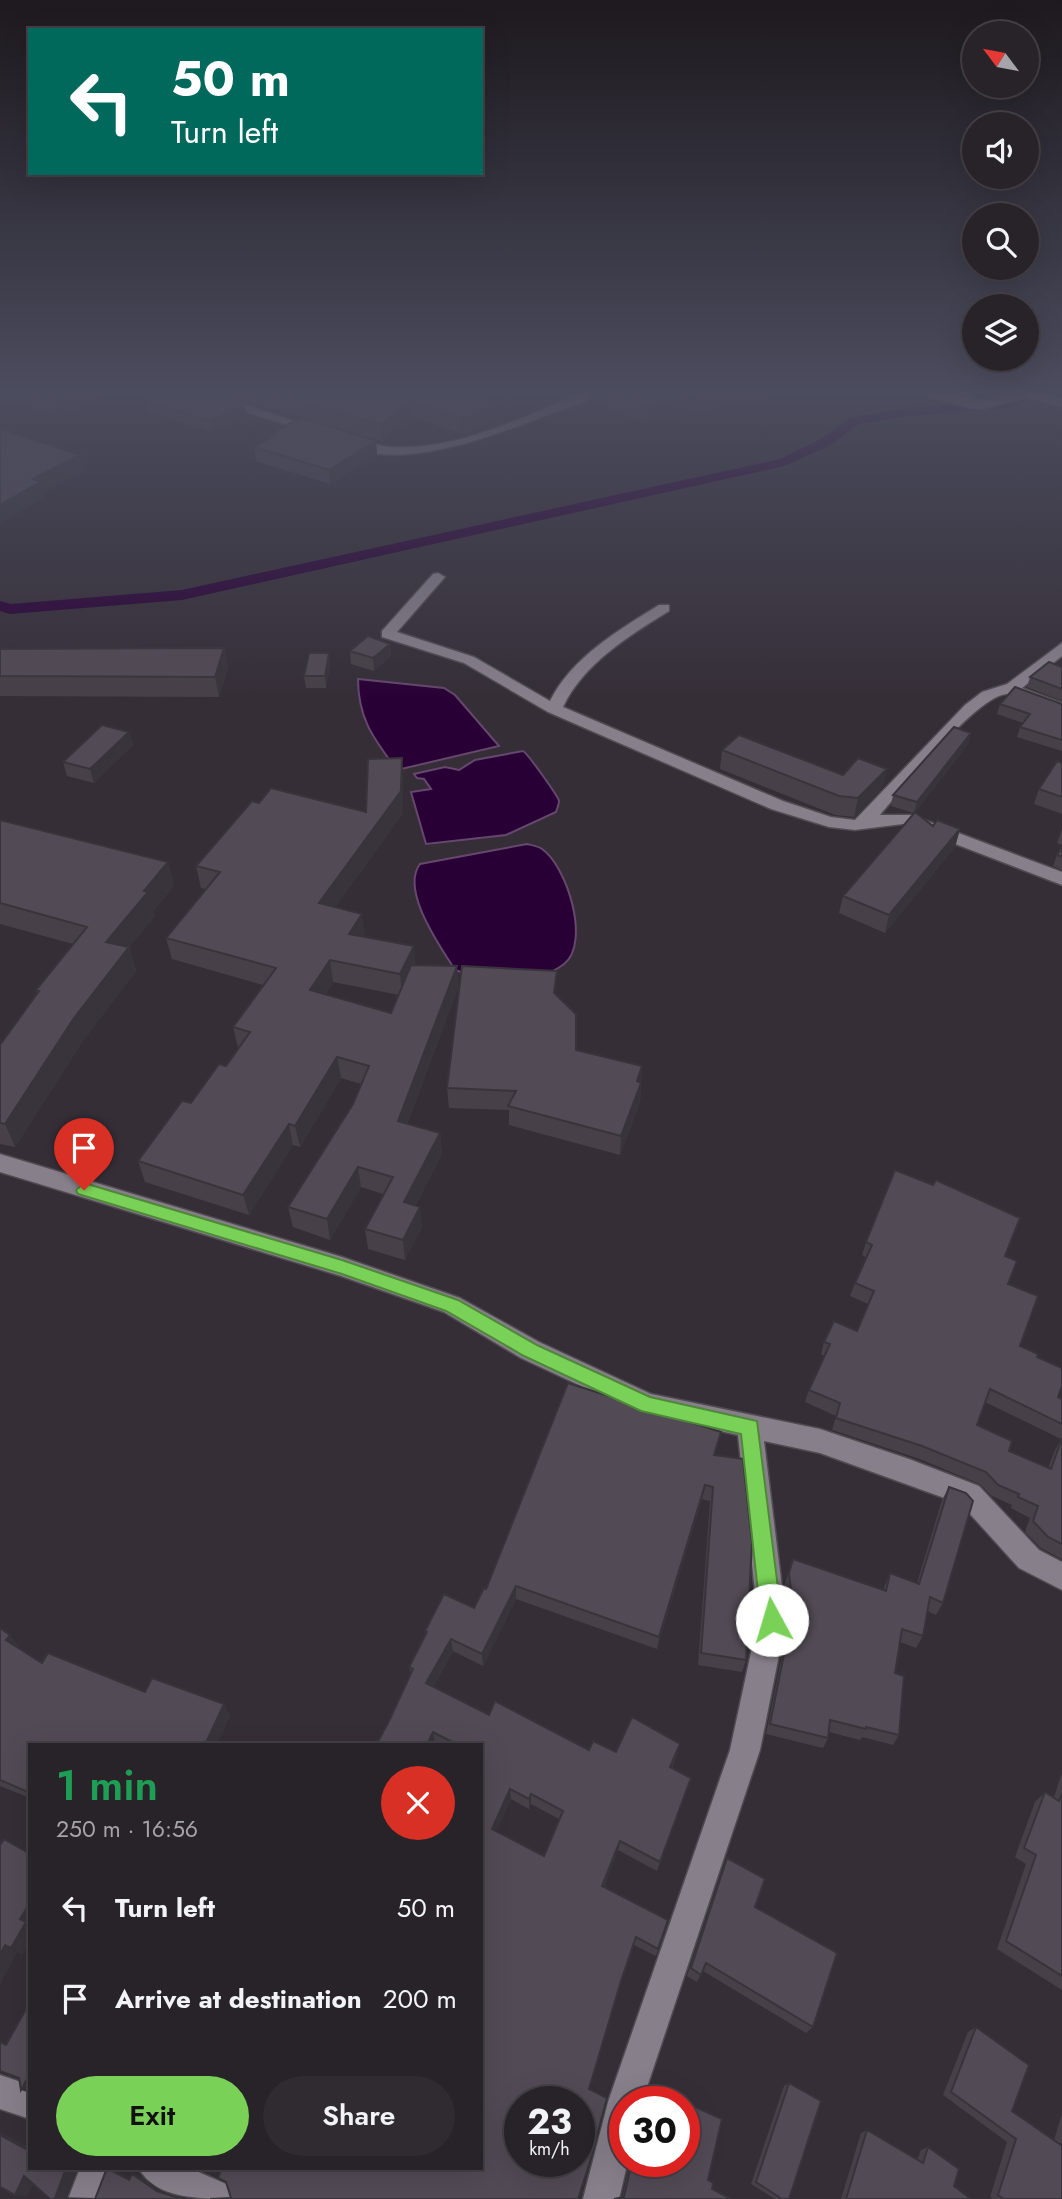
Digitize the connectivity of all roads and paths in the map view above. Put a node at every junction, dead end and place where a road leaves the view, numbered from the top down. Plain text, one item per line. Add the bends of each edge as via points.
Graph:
1 (438, 577) dead end
2 (664, 608) dead end
3 (1062, 648) edge
4 (1010, 690) junction
5 (554, 709) junction
6 (1062, 709) edge
7 (863, 824) junction
8 (1062, 879) edge
9 (0, 1163) edge
10 (750, 1427) junction
11 (1062, 1577) edge
12 (630, 2086) edge
13 (0, 2092) edge
14 (28, 2101) edge
15 (609, 2167) edge
16 (97, 2170) edge
17 (158, 2170) edge
18 (86, 2199) edge
19 (218, 2199) edge
20 (601, 2199) edge

1 - 5 street via 387,634 469,660
2 - 5 street via 605,648 560,691
3 - 4 street
4 - 6 street
4 - 7 street via 999,689 963,715
5 - 7 street via 778,805 829,822
7 - 8 street via 905,819
9 - 10 street via 452,1305 530,1350 648,1405
10 - 11 street via 820,1441 970,1495 1029,1559
10 - 12 street via 772,1620 745,1750
13 - 14 street
15 - 20 street
16 - 18 street
17 - 19 street

